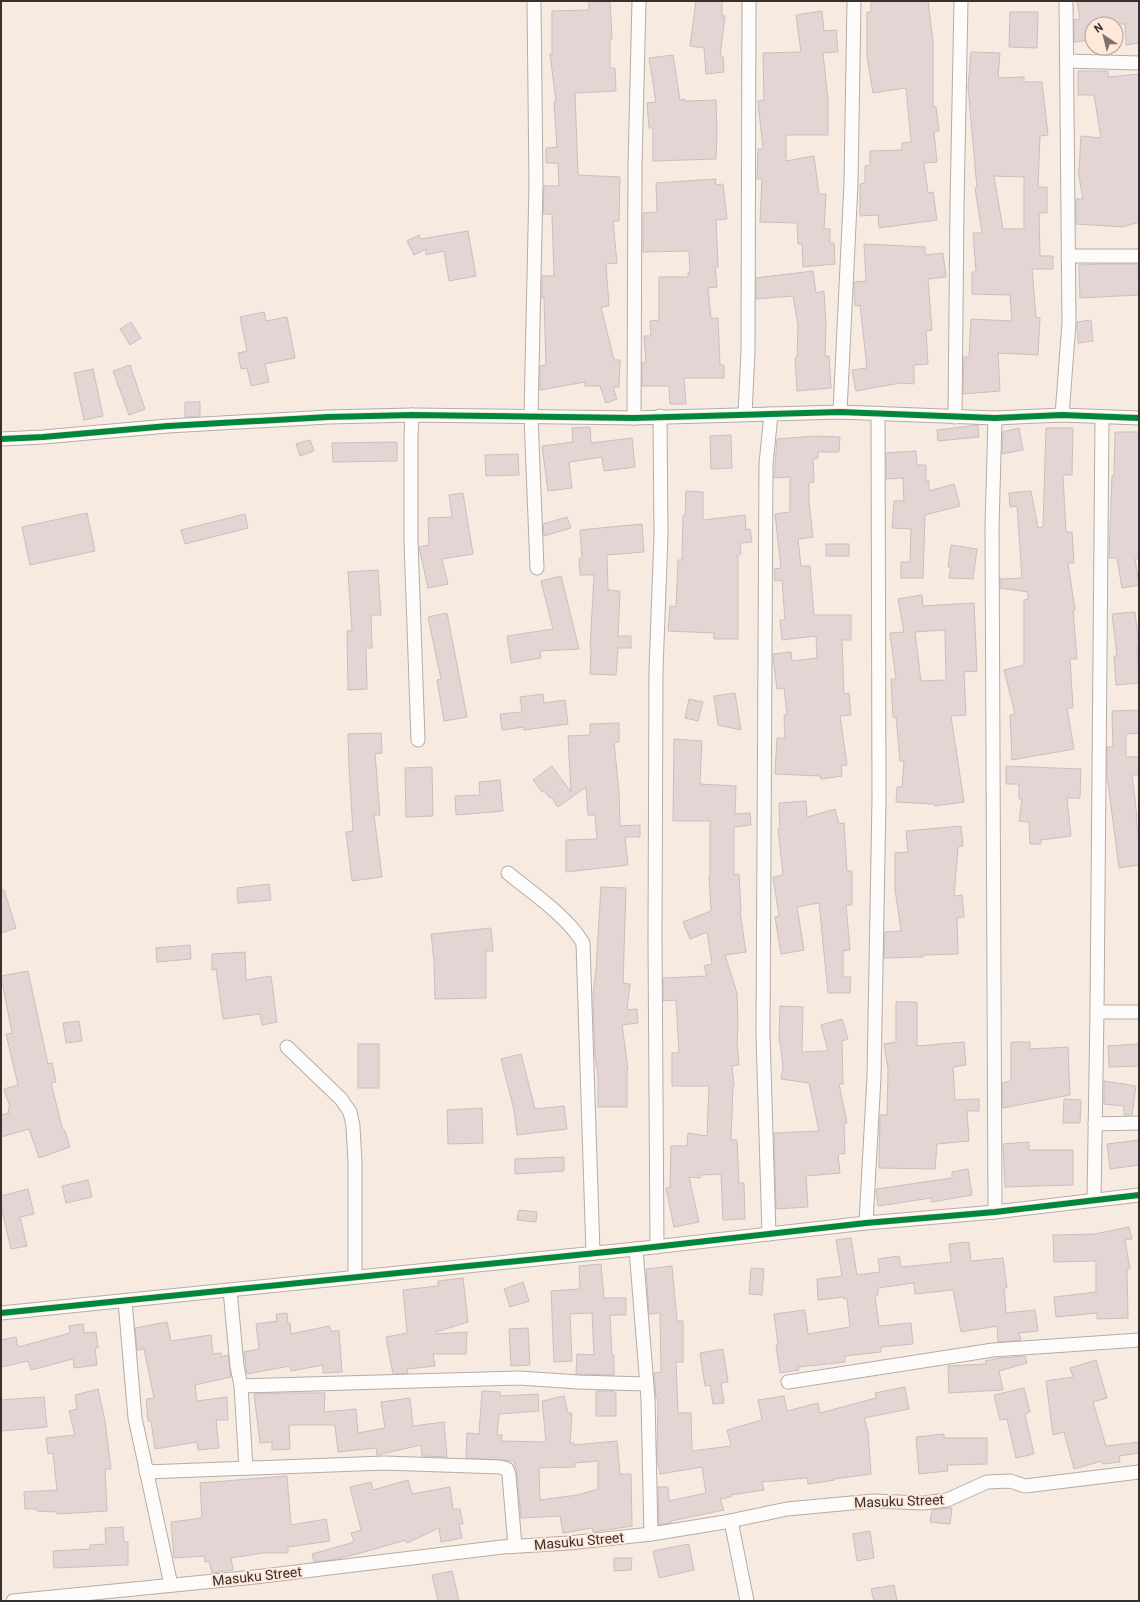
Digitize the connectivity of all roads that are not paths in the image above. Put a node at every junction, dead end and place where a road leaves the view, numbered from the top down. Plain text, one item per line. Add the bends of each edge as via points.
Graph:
1 (534, 1) edge
2 (639, 1) edge
3 (749, 1) edge
4 (854, 1) edge
5 (961, 1) edge
6 (1066, 1) edge
7 (1067, 62) junction
8 (1139, 63) edge
9 (1068, 256) junction
10 (1139, 256) edge
11 (840, 412) junction
12 (745, 414) junction
13 (771, 414) junction
14 (878, 414) junction
15 (412, 415) junction
16 (531, 416) junction
17 (660, 416) junction
18 (1062, 416) junction
19 (955, 417) junction
20 (634, 418) junction
21 (995, 418) junction
22 (1102, 418) junction
23 (1139, 418) edge
24 (1, 439) edge
25 (537, 568) dead end
26 (418, 740) dead end
27 (508, 873) dead end
28 (1097, 1012) junction
29 (1139, 1012) edge
30 (287, 1047) dead end
31 (1139, 1123) edge
32 (1095, 1124) junction
33 (1139, 1195) edge
34 (1094, 1200) junction
35 (995, 1212) junction
36 (866, 1223) junction
37 (769, 1234) junction
38 (657, 1247) junction
39 (636, 1249) junction
40 (593, 1253) junction
41 (355, 1277) junction
42 (230, 1290) junction
43 (125, 1300) junction
44 (1, 1313) edge
45 (1139, 1340) edge
46 (788, 1382) dead end
47 (646, 1384) junction
48 (241, 1386) junction
49 (246, 1468) junction
50 (146, 1472) junction
51 (1139, 1472) edge
52 (731, 1521) junction
53 (651, 1534) junction
54 (515, 1546) junction
55 (171, 1585) junction
56 (13, 1601) edge
57 (747, 1601) edge

1 - 16 street via 536,185
2 - 20 street via 635,165
3 - 12 street via 748,351
4 - 11 street via 851,183
5 - 19 street
6 - 7 street
7 - 8 street
7 - 9 street
9 - 10 street
9 - 18 street via 1069,323
11 - 13 street
11 - 14 street
12 - 13 street
12 - 17 street
13 - 37 street via 766,464 763,1027
14 - 19 street
14 - 36 street via 879,799 875,1053
15 - 16 street
15 - 24 street via 168,426
15 - 26 street via 410,541
16 - 20 street
16 - 25 street
17 - 20 street
17 - 38 street via 661,534 656,670 655,939
18 - 21 street
18 - 22 street
19 - 21 street
21 - 35 street via 992,527
22 - 23 street
22 - 28 street
27 - 40 street via 564,920 583,943
28 - 29 street
28 - 32 street
30 - 41 street via 341,1099 350,1112 354,1156
31 - 32 street
32 - 34 street
33 - 34 street
34 - 35 street
35 - 36 street
36 - 37 street
37 - 38 street
38 - 39 street
39 - 40 street
39 - 47 street
40 - 41 street
41 - 42 street
42 - 43 street
42 - 48 street
43 - 44 street
43 - 50 street via 135,1418
45 - 46 street via 993,1350
47 - 48 street via 519,1378
47 - 53 street
48 - 49 street
49 - 50 street
49 - 54 street via 384,1463 507,1469
50 - 55 street
51 - 52 street, Masuku Street via 1025,1486 1010,1481 987,1482 948,1500 924,1503 857,1502 787,1509
52 - 53 street, Masuku Street
52 - 57 street
53 - 54 street, Masuku Street
54 - 55 street, Masuku Street
55 - 56 street, Masuku Street

